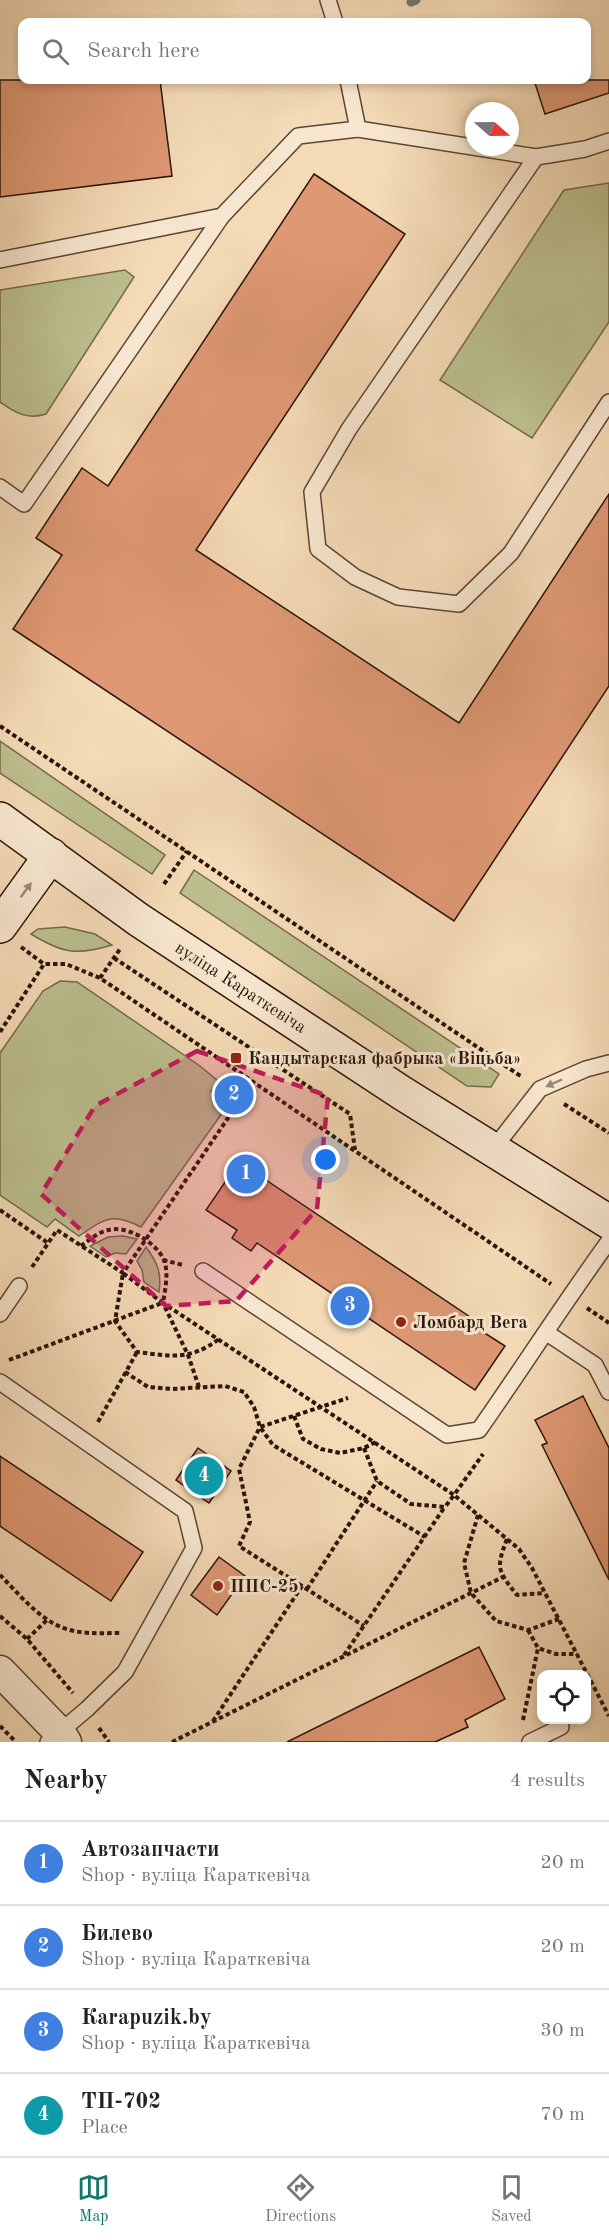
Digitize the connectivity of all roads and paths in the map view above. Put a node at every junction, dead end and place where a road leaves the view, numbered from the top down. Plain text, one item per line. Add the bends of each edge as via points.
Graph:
1 (328, 0) edge
2 (334, 18) edge
3 (349, 84) edge
4 (358, 129) junction
5 (609, 141) edge
6 (536, 157) junction
7 (222, 216) junction
8 (0, 260) edge
9 (609, 402) edge
10 (0, 487) edge
11 (0, 726) edge
12 (2, 825) edge
13 (187, 851) junction
14 (51, 855) junction
15 (164, 884) dead end
16 (7, 934) edge
17 (120, 949) dead end
18 (114, 958) junction
19 (44, 963) junction
20 (100, 978) junction
21 (0, 1032) edge
22 (609, 1063) edge
23 (254, 1081) junction
24 (540, 1089) junction
25 (609, 1133) edge
26 (494, 1148) junction
27 (355, 1150) junction
28 (0, 1210) edge
29 (609, 1222) edge
30 (145, 1239) junction
31 (609, 1241) edge
32 (48, 1243) junction
33 (81, 1246) junction
34 (203, 1271) dead end
35 (123, 1273) junction
36 (19, 1286) joint
37 (569, 1296) junction
38 (163, 1303) junction
39 (0, 1314) edge
40 (115, 1321) junction
41 (609, 1323) edge
42 (547, 1333) junction
43 (219, 1339) dead end
44 (136, 1352) junction
45 (0, 1364) edge
46 (125, 1372) junction
47 (0, 1382) edge
48 (377, 1388) junction
49 (609, 1392) edge
50 (294, 1416) junction
51 (260, 1427) junction
52 (86, 1442) junction
53 (376, 1443) dead end
54 (364, 1448) junction
55 (377, 1481) junction
56 (365, 1500) junction
57 (445, 1507) junction
58 (478, 1515) junction
59 (425, 1537) junction
60 (507, 1539) junction
61 (0, 1575) edge
62 (503, 1577) junction
63 (302, 1586) junction
64 (307, 1589) junction
65 (471, 1593) junction
66 (545, 1593) junction
67 (0, 1616) edge
68 (48, 1619) junction
69 (559, 1619) junction
70 (364, 1626) junction
71 (528, 1630) junction
72 (147, 1632) junction
73 (27, 1639) junction
74 (538, 1648) junction
75 (577, 1654) junction
76 (342, 1657) junction
77 (0, 1671) edge
78 (87, 1709) junction
79 (609, 1716) edge
80 (213, 1721) junction
81 (523, 1721) dead end
82 (0, 1726) edge
83 (561, 1727) dead end
84 (58, 1739) edge
85 (16, 1742) edge
86 (109, 1742) edge
87 (172, 1742) edge
88 (530, 1742) edge

1 - 2 lane
3 - 4 lane
4 - 6 lane
4 - 7 lane via 298,136
5 - 6 lane
6 - 9 lane via 349,429 312,492 318,549 355,577 398,597 459,604 512,553
7 - 8 lane
7 - 10 lane via 24,504
11 - 13 path
12 - 14 street, вуліца Караткевіча
13 - 15 path
13 - 24 path
16 -> 14 street
14 - 26 street, вуліца Караткевіча via 149,926 402,1093
16 - 19 path
17 - 18 path
18 - 20 path
18 - 27 path via 350,1114
19 - 20 path via 66,964
19 - 21 path
20 - 23 path
22 -> 24 lane
23 - 27 path
23 - 30 path
24 - 25 path
24 - 26 lane
26 - 29 street, вуліца Караткевіча
27 - 37 path
28 - 32 path
30 - 33 path via 129,1230 106,1230
30 - 35 path
30 - 38 path via 164,1260 167,1282
31 - 37 lane
32 - 33 path via 57,1230
32 - 36 path
33 - 35 path
34 - 48 lane
35 - 38 path
35 - 40 path
36 - 39 lane
37 - 41 path
37 - 42 lane
38 - 40 path
40 - 44 path
40 - 45 path
42 - 48 lane via 479,1430 447,1435
42 - 49 lane via 595,1365
43 - 44 path via 205,1350 177,1357
44 - 46 path
46 - 51 path via 148,1387 225,1386 244,1392
46 - 52 path
47 - 52 lane
48 - 50 path
50 - 51 path
50 - 54 path via 303,1439 321,1449 340,1453
51 - 56 path via 273,1445
51 - 63 path via 238,1469 250,1522 239,1546
52 - 72 lane via 185,1511 194,1548
53 - 54 path
54 - 55 path
55 - 56 path
55 - 57 path via 411,1504
56 - 59 path
56 - 64 path
57 - 58 path via 454,1495
57 - 59 path
58 - 60 path
58 - 65 path via 464,1563
59 - 70 path
60 - 62 path via 498,1562
60 - 66 path via 532,1568
61 - 68 path
62 - 65 path
62 - 66 path via 517,1595
63 - 64 path
63 - 80 path
64 - 70 path
65 - 71 path via 496,1621
65 - 76 path
66 - 69 path
67 - 73 path
68 - 72 path via 62,1628 96,1633
68 - 73 path
69 - 71 path
69 - 75 path
70 - 76 path
71 - 74 path
72 - 78 lane via 125,1672
73 - 78 path
74 - 75 path via 556,1654
74 - 81 path
75 - 79 path
76 - 80 path
77 - 84 street
78 - 84 lane
78 - 86 path
80 - 87 path
82 - 85 path
83 - 88 lane

